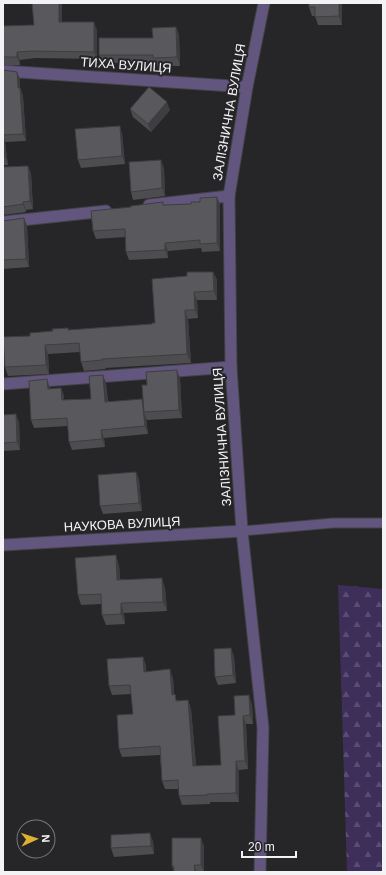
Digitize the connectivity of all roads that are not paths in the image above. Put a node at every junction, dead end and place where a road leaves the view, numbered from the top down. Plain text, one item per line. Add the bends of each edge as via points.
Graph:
1 (264, 3) edge
2 (3, 71) edge
3 (247, 87) junction
4 (229, 196) junction
5 (135, 207) edge
6 (120, 209) edge
7 (3, 222) edge
8 (231, 367) junction
9 (3, 384) edge
10 (383, 523) edge
11 (242, 531) junction
12 (3, 544) edge
13 (260, 872) edge

1 - 3 street, ЗАЛІЗНИЧНА ВУЛИЦЯ
2 - 3 street, ТИХА ВУЛИЦЯ
3 - 4 street, ЗАЛІЗНИЧНА ВУЛИЦЯ
4 - 5 street
4 - 8 street, ЗАЛІЗНИЧНА ВУЛИЦЯ
6 - 7 street
8 - 9 street
8 - 11 street, ЗАЛІЗНИЧНА ВУЛИЦЯ
10 - 11 lane via 333,523
11 - 12 street, НАУКОВА ВУЛИЦЯ
11 - 13 street, ЗАЛІЗНИЧНА ВУЛИЦЯ via 263,728

